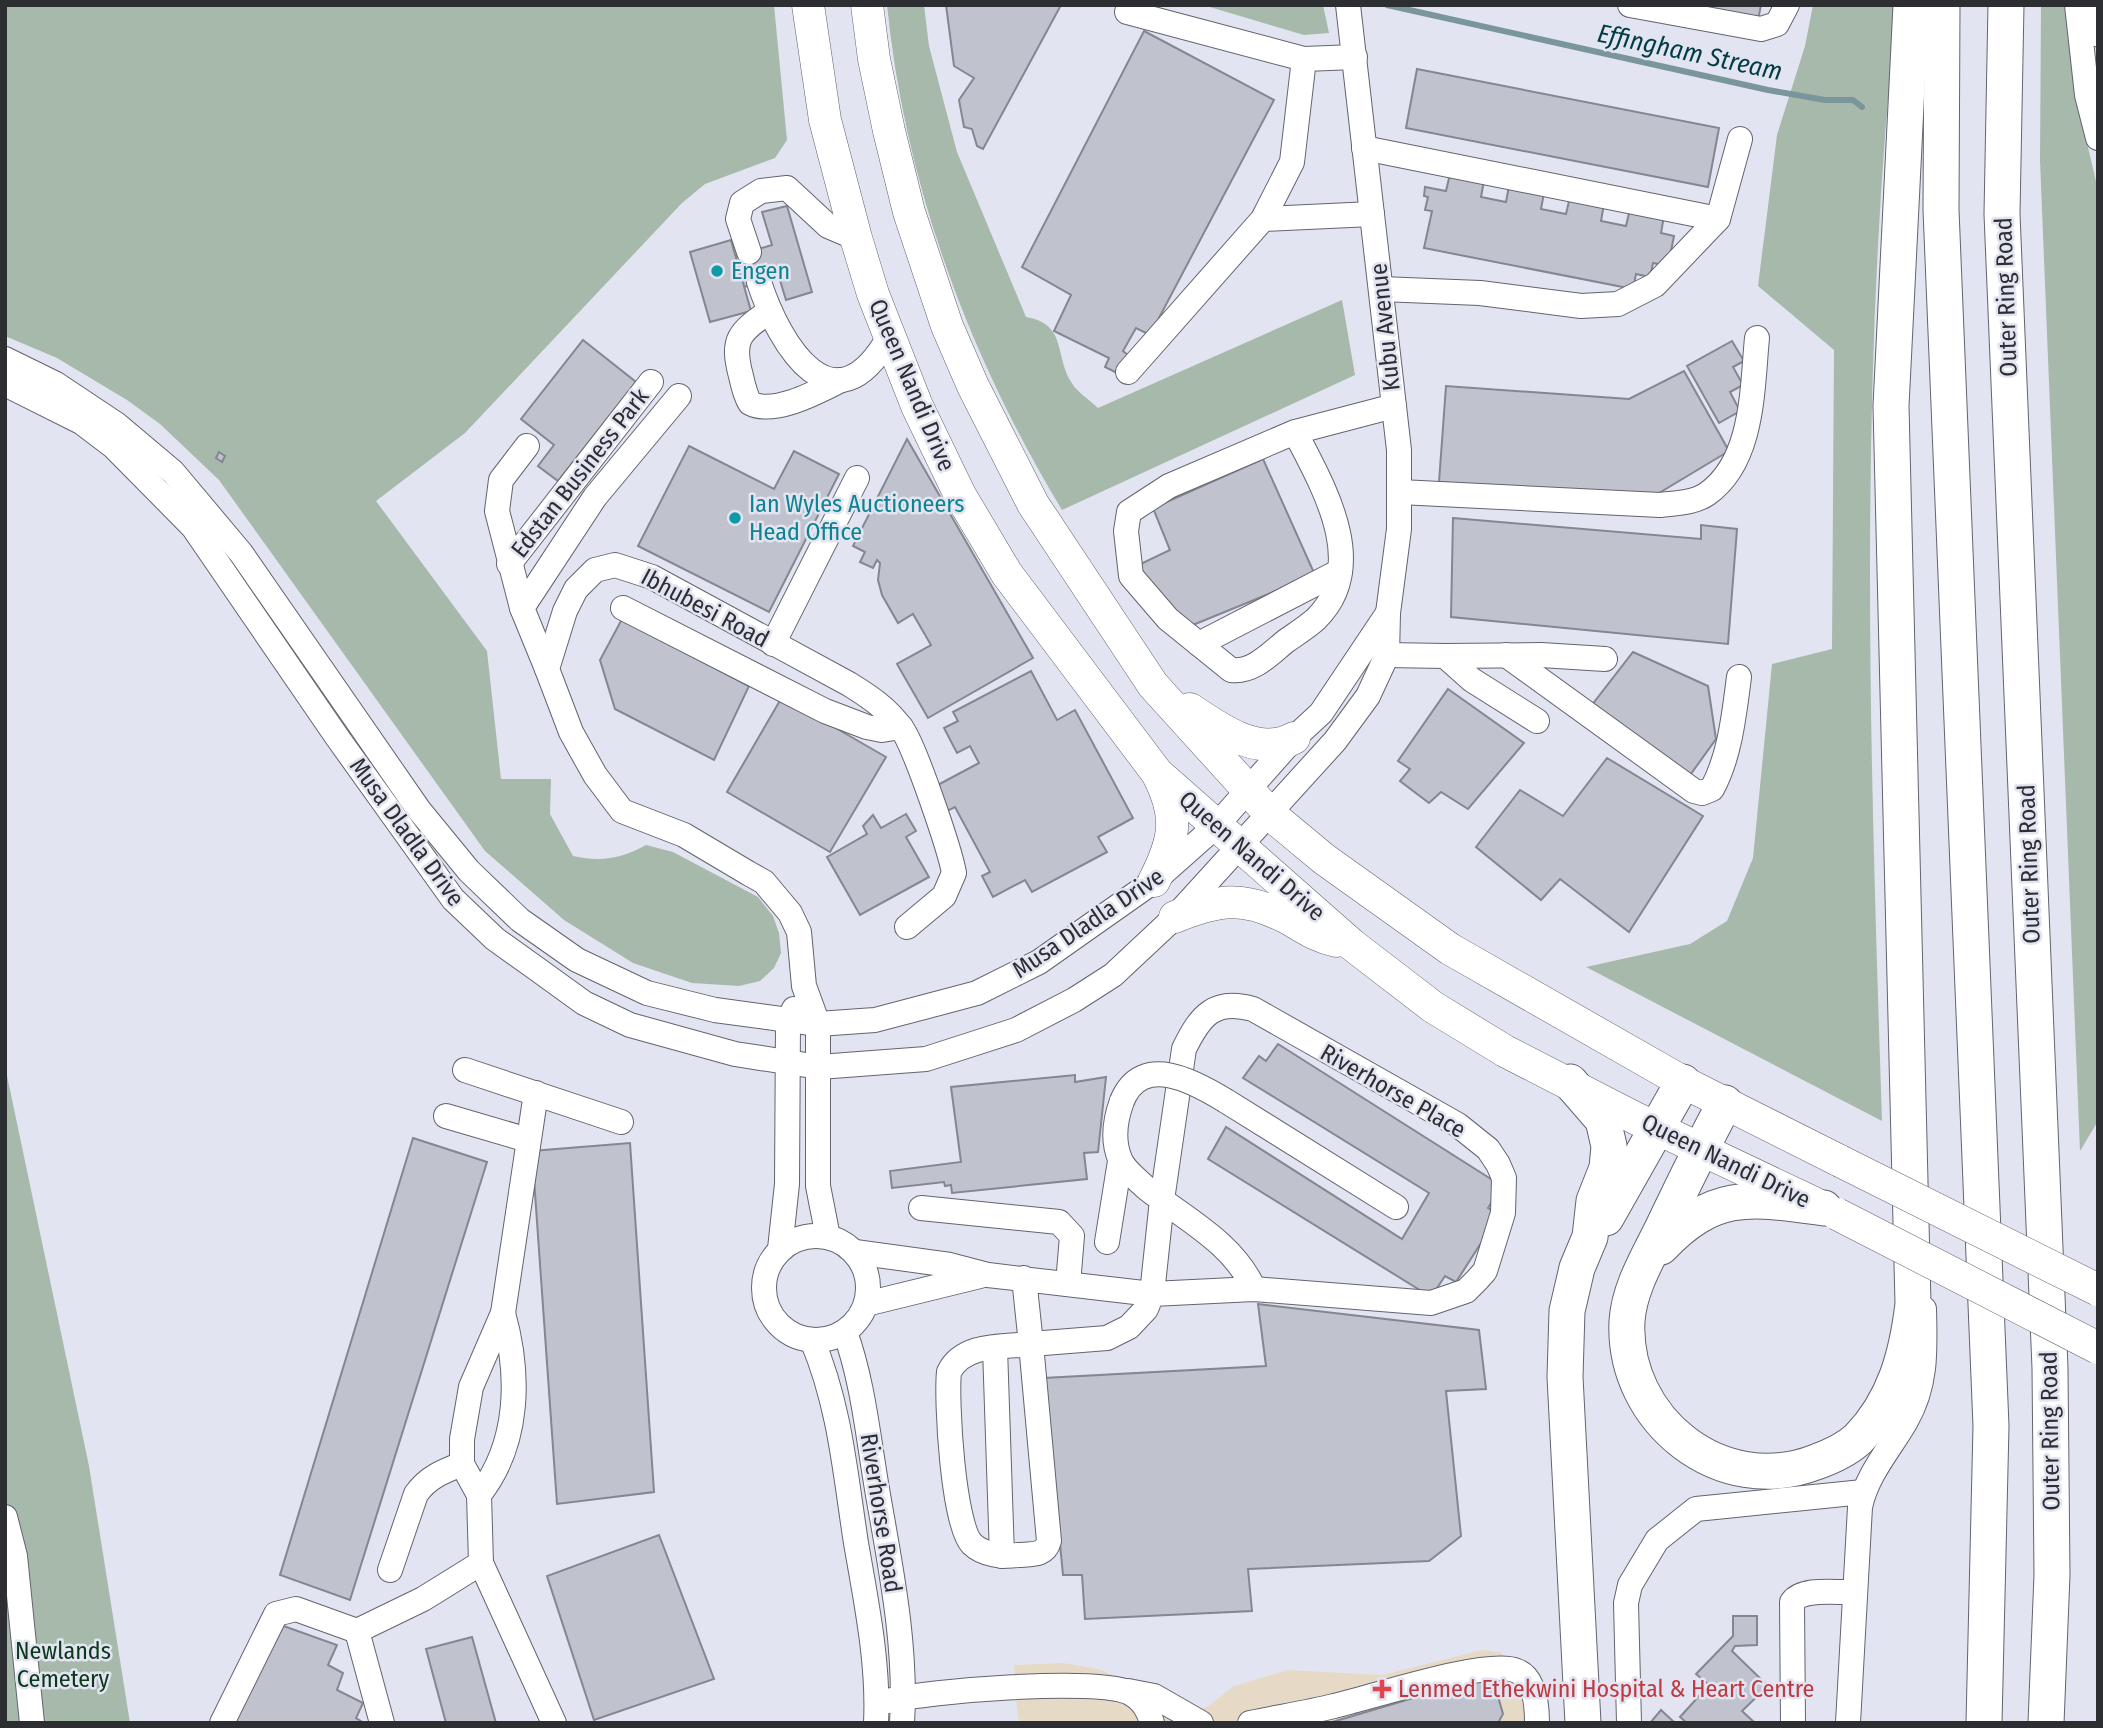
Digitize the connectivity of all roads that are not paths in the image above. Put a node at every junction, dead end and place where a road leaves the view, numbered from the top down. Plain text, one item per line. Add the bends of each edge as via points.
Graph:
1 (808, 5) edge
2 (867, 5) edge
3 (1348, 5) edge
4 (1630, 5) edge
5 (1787, 5) edge
6 (1911, 5) edge
7 (1942, 5) edge
8 (2006, 5) edge
9 (2077, 5) edge
10 (2095, 5) edge
11 (1126, 12) dead end
12 (2098, 29) edge
13 (1354, 50) junction
14 (1304, 59) junction
15 (2098, 138) edge
16 (1740, 139) dead end
17 (1364, 148) junction
18 (1372, 214) junction
19 (1263, 219) junction
20 (1718, 219) junction
21 (856, 238) junction
22 (749, 252) dead end
23 (759, 282) dead end
24 (1381, 289) junction
25 (770, 311) junction
26 (889, 337) junction
27 (1756, 338) dead end
28 (5, 359) edge
29 (1128, 372) dead end
30 (841, 380) junction
31 (651, 382) dead end
32 (5, 384) edge
33 (679, 396) dead end
34 (1394, 406) junction
35 (1295, 432) junction
36 (527, 446) dead end
37 (857, 478) dead end
38 (1400, 492) junction
39 (509, 564) junction
40 (1340, 571) junction
41 (522, 608) junction
42 (622, 608) dead end
43 (1388, 612) junction
44 (740, 627) junction
45 (773, 644) junction
46 (1199, 644) junction
47 (1387, 655) junction
48 (1506, 655) junction
49 (1445, 656) junction
50 (725, 659) junction
51 (1605, 659) dead end
52 (816, 667) junction
53 (547, 669) junction
54 (1739, 677) dead end
55 (1153, 685) junction
56 (798, 697) junction
57 (1537, 721) dead end
58 (901, 727) junction
59 (1294, 738) junction
60 (1157, 774) junction
61 (1249, 789) junction
62 (1271, 815) junction
63 (1217, 825) junction
64 (1242, 846) junction
65 (1154, 881) junction
66 (1175, 917) junction
67 (907, 927) dead end
68 (1351, 944) junction
69 (804, 986) junction
70 (1905, 1007) junction
71 (789, 1022) junction
72 (818, 1024) junction
73 (788, 1064) junction
74 (819, 1067) junction
75 (465, 1070) dead end
76 (1570, 1082) junction
77 (1683, 1082) junction
78 (536, 1093) junction
79 (1725, 1103) junction
80 (446, 1116) dead end
81 (621, 1122) dead end
82 (1656, 1128) junction
83 (528, 1140) junction
84 (1701, 1149) junction
85 (1121, 1161) junction
86 (1162, 1200) junction
87 (1396, 1207) dead end
88 (921, 1208) dead end
89 (1831, 1211) junction
90 (828, 1237) junction
91 (1590, 1237) junction
92 (1107, 1242) dead end
93 (780, 1250) junction
94 (855, 1252) junction
95 (1646, 1262) junction
96 (988, 1275) junction
97 (1024, 1278) junction
98 (1068, 1284) junction
99 (1254, 1289) junction
100 (2098, 1290) edge
101 (1152, 1294) junction
102 (866, 1304) junction
103 (503, 1313) junction
104 (845, 1332) junction
105 (812, 1340) junction
106 (1031, 1344) junction
107 (995, 1348) junction
108 (2098, 1348) edge
109 (462, 1464) junction
110 (1863, 1492) junction
111 (479, 1495) junction
112 (5, 1517) edge
113 (1002, 1556) junction
114 (481, 1563) junction
115 (390, 1570) dead end
116 (1854, 1592) junction
117 (357, 1632) junction
118 (1124, 1691) junction
119 (904, 1697) junction
120 (876, 1713) edge
121 (1846, 1720) edge
122 (32, 1723) edge
123 (222, 1723) edge
124 (382, 1723) edge
125 (554, 1723) edge
126 (901, 1723) edge
127 (1152, 1723) edge
128 (1201, 1723) edge
129 (1250, 1723) edge
130 (1537, 1723) edge
131 (1583, 1723) edge
132 (1629, 1723) edge
133 (1793, 1723) edge
134 (1984, 1723) edge
135 (2046, 1723) edge

1 - 21 main road, Queen Nandi Drive via 825,120
2 - 55 main road, Queen Nandi Drive via 894,154 947,326 1033,504
3 - 13 street, Kubu Avenue
4 - 5 street via 1761,29 1777,24
6 - 70 highway via 1891,406
7 - 134 highway via 1941,210 1991,1426
8 - 135 highway, Outer Ring Road via 2002,214 2050,1368 2052,1574
9 - 15 street via 2087,94
10 - 12 highway
11 - 14 street
13 - 14 street
13 - 17 street, Kubu Avenue
14 - 19 street via 1292,162
16 - 20 street
17 - 18 street, Kubu Avenue
17 - 20 street
18 - 19 street
18 - 24 street, Kubu Avenue
19 - 29 street
20 - 24 street via 1655,285 1618,304 1581,306 1480,293
21 - 22 street via 828,226 797,194 782,187 761,191 742,203 738,219
21 - 26 main road, Queen Nandi Drive
23 - 25 street
24 - 34 street, Kubu Avenue
25 - 30 street via 806,368
25 - 30 street via 744,330 736,344 750,403 774,406 810,396
26 - 30 street via 868,369
26 - 60 main road, Queen Nandi Drive via 937,447 1007,574
27 - 38 street via 1749,404 1737,456 1707,494 1692,501 1660,505
28 - 71 street, Musa Dladla Drive via 56,384 106,417 173,472 241,552 419,810 469,871 520,920 577,960 647,993
31 - 39 street, Edstan Business Park
32 - 73 street, Musa Dladla Drive via 81,422 114,447 193,527 431,869 479,925 584,1003 630,1025
33 - 41 street, Edstan Business Park via 595,497
34 - 35 street
34 - 38 street, Kubu Avenue
35 - 40 street via 1335,514
35 - 46 street via 1169,486 1129,512 1125,522 1131,576 1168,619
36 - 39 street, Edstan Business Park via 501,480 497,497
37 - 45 street
38 - 43 street, Kubu Avenue via 1396,569
39 - 41 street, Edstan Business Park
40 - 46 street
40 - 46 street via 1335,593 1317,618 1255,665 1231,670
41 - 53 street, Edstan Business Park
42 - 50 street
43 - 47 street, Kubu Avenue
43 - 59 street, Kubu Avenue via 1321,713
44 - 45 street, Ibhubesi Road
44 - 50 street
44 - 53 street, Ibhubesi Road via 652,578 615,565 602,566 576,589
45 - 52 street, Ibhubesi Road
47 - 49 street
47 - 62 street, Kubu Avenue via 1368,696
48 - 49 street
48 - 51 street
48 - 54 street via 1702,793 1712,789 1720,775
49 - 57 street via 1472,680
50 - 56 street
52 - 56 street
52 - 58 street, Ibhubesi Road via 877,701
53 - 69 street via 571,732 622,811 684,835 764,882 779,898 799,932
55 - 59 main road via 1235,737 1276,746
55 - 61 main road, Queen Nandi Drive
56 - 58 street via 867,727
58 - 67 street, Ibhubesi Road via 954,873 944,896
59 - 61 street, Kubu Avenue
60 - 63 main road, Queen Nandi Drive
60 - 65 main road via 1168,795 1173,828 1168,853
61 - 62 main road, Queen Nandi Drive
61 - 63 street, Musa Dladla Drive
62 - 64 street, Musa Dladla Drive
62 - 77 main road, Queen Nandi Drive via 1450,949
63 - 64 main road, Queen Nandi Drive
63 - 65 street, Musa Dladla Drive
64 - 66 street, Musa Dladla Drive
64 - 68 main road, Queen Nandi Drive
65 - 72 street, Musa Dladla Drive via 1039,962 977,993 875,1020
66 - 68 main road via 1206,904 1237,900 1267,909 1321,938
66 - 74 street, Musa Dladla Drive via 1113,975 1016,1030 926,1059
68 - 76 main road, Queen Nandi Drive via 1433,1007 1505,1051
69 - 71 street
69 - 72 street
70 - 95 highway via 1913,1304 1900,1374 1857,1440 1796,1470 1766,1473 1733,1468 1679,1441 1644,1399 1627,1348 1631,1296
70 - 110 street via 1920,1188 1925,1360 1908,1418
71 - 72 street, Musa Dladla Drive
71 - 73 street
72 - 74 street
73 - 74 street, Musa Dladla Drive
73 - 93 street via 788,1184
74 - 90 street via 818,1186
75 - 78 street
76 - 82 main road, Queen Nandi Drive
76 - 91 highway via 1592,1104 1607,1131 1607,1168 1594,1201
77 - 79 main road, Queen Nandi Drive
77 - 82 highway
78 - 81 street
78 - 83 street
79 - 84 highway
79 - 100 main road, Queen Nandi Drive, bridge
80 - 83 street
82 - 84 main road, Queen Nandi Drive
82 - 91 highway via 1611,1213
83 - 103 street
84 - 89 main road, Queen Nandi Drive
84 - 95 highway
85 - 86 street
85 - 87 street, bridge via 1115,1138 1122,1101 1141,1078 1156,1074 1191,1080
85 - 92 street
86 - 99 street via 1228,1249 1244,1266
86 - 99 street, Riverhorse Place via 1184,1049 1207,1014 1234,1004 1253,1009 1458,1125 1488,1149 1498,1164 1504,1178 1503,1213 1485,1271 1466,1292 1432,1303
86 - 101 street, Riverhorse Place
88 - 98 street via 1059,1222 1072,1236
89 - 95 highway via 1757,1200 1710,1209 1685,1222
89 - 108 main road, Queen Nandi Drive, bridge
90 - 93 street via 811,1235
90 - 94 street
91 - 131 highway via 1567,1311 1565,1377
93 - 105 street via 769,1263 764,1280 766,1305 780,1327
94 - 96 street, Riverhorse Place
94 - 102 street via 866,1270
96 - 97 street, Riverhorse Place
96 - 102 street, Riverhorse Place
97 - 98 street, Riverhorse Place
97 - 106 street
98 - 101 street, Riverhorse Place
99 - 101 street, Riverhorse Place
101 - 106 street via 1140,1317 1117,1334 1097,1340
102 - 104 street
103 - 109 street via 471,1387
103 - 111 street via 516,1381 502,1459
104 - 105 street
104 - 119 street, Riverhorse Road via 859,1377 887,1545
105 - 120 street, Riverhorse Road via 836,1408 865,1600
106 - 107 street
106 - 113 street via 1049,1541 1040,1553
107 - 113 street
107 - 113 street via 971,1352 953,1363 947,1386 954,1475 966,1534 972,1544
109 - 111 street
109 - 115 street via 423,1483
110 - 116 street
110 - 132 street via 1696,1510 1657,1540 1630,1585 1626,1603
111 - 114 street
112 - 122 street via 15,1556
114 - 117 street via 423,1600
114 - 125 street
116 - 121 street
116 - 133 street via 1805,1593 1792,1602
117 - 123 street via 296,1609 276,1615
117 - 124 street
118 - 119 street, Riverhorse Road via 1058,1686
118 - 127 street via 1142,1703
118 - 128 street, Riverhorse Road via 1154,1696
119 - 120 street, Riverhorse Road
119 - 126 street, Riverhorse Road
129 - 130 street via 1504,1668 1519,1671 1530,1681

